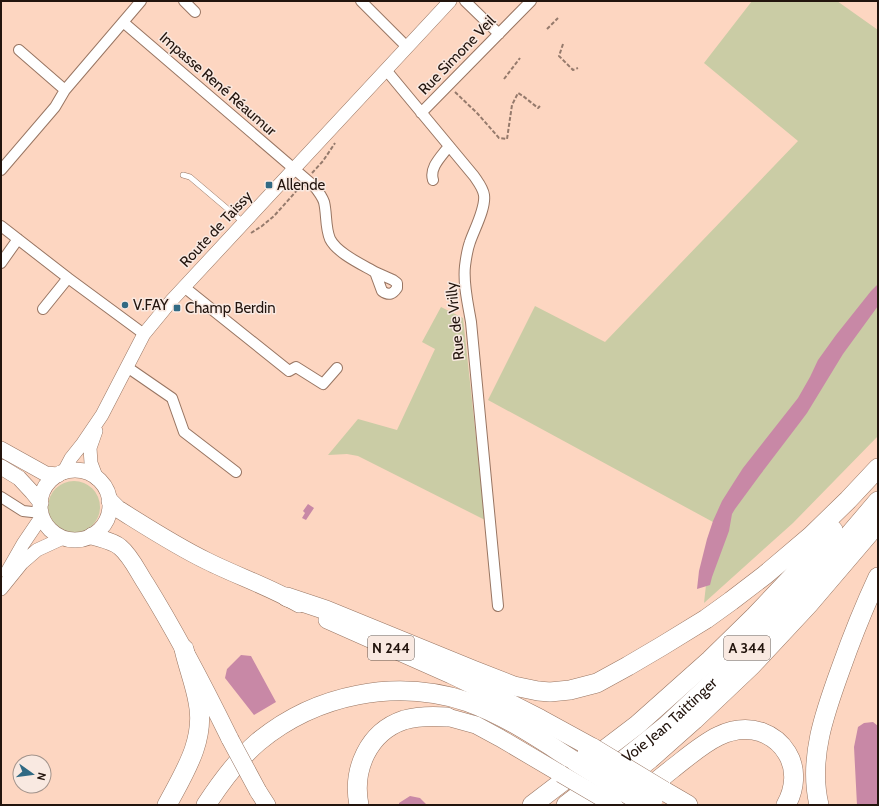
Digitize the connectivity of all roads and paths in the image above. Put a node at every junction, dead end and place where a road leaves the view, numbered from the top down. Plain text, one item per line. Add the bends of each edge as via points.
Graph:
1 (141, 1) edge
2 (184, 1) edge
3 (361, 1) edge
4 (450, 1) edge
5 (465, 1) edge
6 (531, 1) edge
7 (195, 12) dead end
8 (558, 18) dead end
9 (123, 22) junction
10 (547, 28) dead end
11 (499, 34) junction
12 (563, 44) dead end
13 (407, 47) junction
14 (18, 50) dead end
15 (520, 58) dead end
16 (578, 68) dead end
17 (386, 70) junction
18 (504, 79) dead end
19 (448, 85) junction
20 (65, 90) junction
21 (540, 106) dead end
22 (421, 113) junction
23 (338, 139) dead end
24 (449, 146) junction
25 (294, 169) junction
26 (1, 170) edge
27 (183, 175) dead end
28 (307, 180) junction
29 (433, 180) dead end
30 (244, 223) junction
31 (1, 226) edge
32 (248, 235) dead end
33 (18, 239) junction
34 (1, 263) edge
35 (375, 272) dead end
36 (68, 278) junction
37 (184, 287) junction
38 (42, 309) dead end
39 (144, 334) junction
40 (127, 367) junction
41 (337, 368) dead end
42 (102, 415) junction
43 (1, 449) edge
44 (1, 467) edge
45 (878, 468) edge
46 (236, 472) dead end
47 (60, 474) junction
48 (878, 475) edge
49 (97, 479) junction
50 (1, 498) edge
51 (110, 501) junction
52 (878, 501) edge
53 (41, 511) junction
54 (878, 523) edge
55 (92, 536) junction
56 (63, 538) junction
57 (878, 577) edge
58 (1, 584) edge
59 (1, 589) edge
60 (287, 597) junction
61 (498, 606) dead end
62 (184, 649) junction
63 (497, 697) joint
64 (447, 718) joint
65 (585, 754) junction
66 (263, 798) edge
67 (656, 800) edge
68 (166, 805) edge
69 (206, 805) edge
70 (359, 805) edge
71 (532, 805) edge
72 (566, 805) edge
73 (592, 805) edge
74 (614, 805) edge
75 (627, 805) edge
76 (688, 805) edge
77 (786, 805) edge
78 (819, 805) edge

1 - 9 street
2 - 7 street
3 - 13 street
4 - 13 street, Route de Taissy
5 - 11 street
6 - 11 street, Rue Simone Veil
8 - 10 path
9 - 20 street
9 - 25 street, Impasse René Réaumur
11 - 19 street, Rue Simone Veil
12 - 16 path via 559,56 573,70
13 - 17 street, Route de Taissy
14 - 20 street
15 - 18 path
17 - 22 street, Rue de Vrilly
17 - 25 street, Route de Taissy
19 - 21 path via 478,112 500,138 507,139 512,105 518,93 538,108
19 - 22 street, Rue Simone Veil
20 - 26 street via 55,107
22 - 24 street, Rue de Vrilly
23 - 28 path
24 - 29 street via 434,167
24 - 61 street, Rue de Vrilly via 474,176 484,195 482,210 469,244 465,268
25 - 28 street, Impasse René Réaumur
25 - 30 street, Route de Taissy
27 - 30 lane via 190,177
28 - 32 path via 274,216
28 - 35 street, Impasse René Réaumur via 324,202 326,225 331,240 343,253
30 - 37 street, Route de Taissy
31 - 33 street
33 - 34 street
33 - 36 street
36 - 38 street
36 - 39 street
37 - 39 street, Route de Taissy
37 - 41 street via 289,371 296,367 323,384
39 - 40 street, Route de Taissy
40 - 42 street, Route de Taissy
40 - 46 street via 172,398 184,432
42 - 47 street, Route de Taissy
42 - 49 street, Route de Taissy via 90,448 91,463
43 - 47 main road via 46,474
44 - 53 main road via 19,478 32,492
45 - 60 highway via 811,536 731,601 618,672 597,683 570,690 550,692 514,686 326,610
47 - 49 main road via 81,471
47 - 53 main road via 43,492
48 - 71 highway via 791,578 710,660 638,725
49 - 51 main road via 103,485
50 - 53 street via 23,511
51 - 55 main road via 104,525
51 - 60 highway, N 244 via 118,509 181,547 231,573
52 - 72 highway, Voie Jean Taittinger / A 344 via 803,589 716,679 666,726
53 - 56 main road via 50,530
53 - 58 street
54 - 73 highway, Voie Jean Taittinger / A 344 via 808,605 752,665 650,759
55 - 56 main road via 73,540
55 - 62 highway via 114,543 126,553
56 - 59 street via 37,550 22,563
57 - 78 highway via 853,633 823,720 816,757
60 - 63 highway, N 244 via 322,617
62 - 66 highway, bridge
62 - 68 highway via 198,703 199,729 191,759
63 - 65 highway via 540,719
64 - 70 highway via 423,716 405,720 389,728 375,740 366,752 358,774
64 - 74 highway, bridge via 476,725
65 - 67 highway, bridge
65 - 69 highway via 469,703 440,695 387,691 327,703 286,723 245,754 224,778
67 - 76 highway
75 - 77 highway via 703,745 722,734 740,729 770,736 780,743 789,756 794,778 792,793

